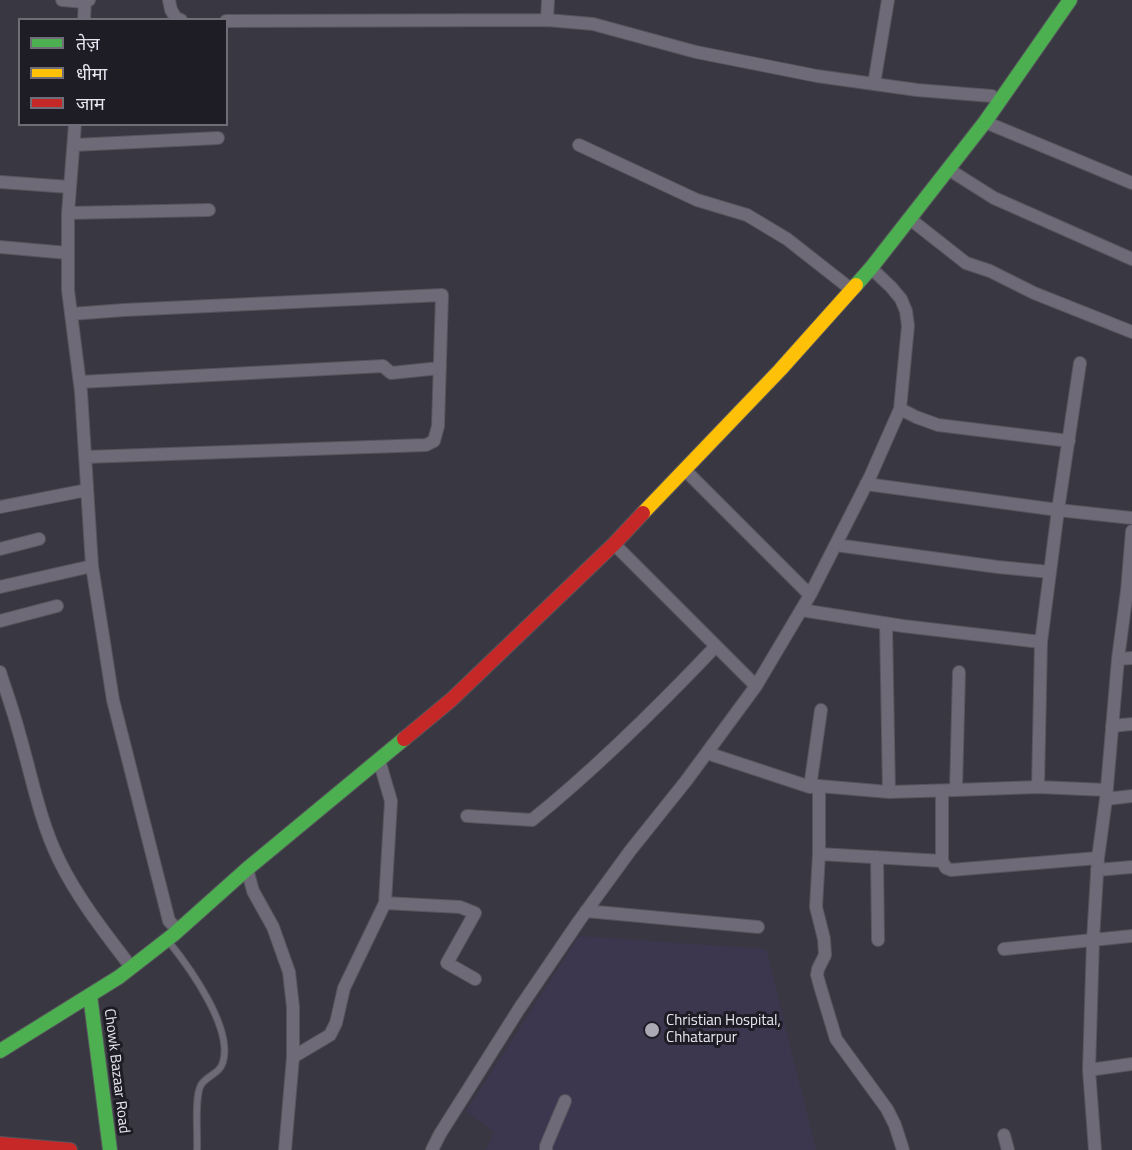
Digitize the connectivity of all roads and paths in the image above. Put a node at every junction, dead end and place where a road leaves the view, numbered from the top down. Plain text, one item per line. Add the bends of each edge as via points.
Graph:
1 (62, 0) edge
2 (169, 0) edge
3 (548, 0) edge
4 (888, 0) edge
5 (1059, 0) edge
6 (1070, 0) edge
7 (86, 1) edge
8 (84, 18) edge
9 (176, 18) edge
10 (547, 20) junction
11 (228, 21) edge
12 (874, 84) junction
13 (992, 96) junction
14 (985, 122) junction
15 (75, 126) edge
16 (218, 138) dead end
17 (74, 145) junction
18 (579, 146) dead end
19 (948, 169) junction
20 (0, 182) edge
21 (1132, 183) edge
22 (70, 187) junction
23 (209, 210) dead end
24 (68, 213) junction
25 (910, 219) junction
26 (0, 247) edge
27 (68, 253) junction
28 (1132, 259) edge
29 (872, 268) junction
30 (848, 287) junction
31 (71, 314) junction
32 (1132, 332) edge
33 (1080, 363) dead end
34 (440, 368) junction
35 (80, 382) junction
36 (900, 409) junction
37 (1069, 441) junction
38 (85, 457) junction
39 (685, 470) junction
40 (866, 484) junction
41 (87, 490) junction
42 (0, 507) edge
43 (1058, 510) junction
44 (1132, 519) edge
45 (1132, 531) edge
46 (39, 539) dead end
47 (614, 544) junction
48 (836, 545) junction
49 (0, 549) edge
50 (92, 566) junction
51 (1050, 572) junction
52 (0, 587) edge
53 (1130, 591) edge
54 (810, 596) junction
55 (57, 606) dead end
56 (801, 610) junction
57 (0, 621) edge
58 (886, 624) junction
59 (1041, 642) junction
60 (716, 646) junction
61 (1132, 658) edge
62 (1118, 659) junction
63 (959, 672) dead end
64 (1, 679) edge
65 (756, 686) junction
66 (821, 710) dead end
67 (1132, 724) edge
68 (1112, 726) junction
69 (707, 753) junction
70 (379, 760) junction
71 (814, 787) junction
72 (1038, 787) junction
73 (956, 790) junction
74 (942, 791) junction
75 (889, 792) junction
76 (1106, 795) junction
77 (1132, 796) edge
78 (467, 816) dead end
79 (819, 854) junction
80 (877, 857) junction
81 (942, 861) junction
82 (1098, 864) junction
83 (1132, 867) edge
84 (229, 868) dead end
85 (247, 868) junction
86 (385, 903) junction
87 (586, 911) junction
88 (175, 921) junction
89 (758, 927) dead end
90 (1132, 936) edge
91 (167, 939) junction
92 (878, 940) dead end
93 (1093, 940) junction
94 (1004, 949) dead end
95 (128, 963) junction
96 (475, 979) dead end
97 (90, 995) junction
98 (0, 1036) edge
99 (0, 1051) edge
100 (293, 1057) junction
101 (1132, 1064) edge
102 (1089, 1070) junction
103 (564, 1101) dead end
104 (1004, 1135) dead end
105 (0, 1144) edge
106 (70, 1150) edge
107 (110, 1150) edge
108 (197, 1150) edge
109 (285, 1150) edge
110 (432, 1150) edge
111 (546, 1150) edge
112 (903, 1150) edge
113 (1008, 1150) edge
114 (1095, 1150) edge

1 - 7 street
2 - 9 street
3 - 10 street
4 - 12 street
5 - 13 main road
6 - 14 main road
7 - 8 street
10 - 11 street
10 - 12 street via 593,24 746,63
12 - 13 street
13 - 30 main road
14 - 19 main road
14 - 21 street
15 - 17 street
16 - 17 street
17 - 22 street
18 - 30 street via 697,200 747,215 787,239
19 - 25 main road
19 - 28 street via 994,198
20 - 22 street
22 - 24 street
23 - 24 street
24 - 27 street
25 - 29 main road
25 - 32 street via 966,263
26 - 27 street
27 - 31 street
29 - 30 main road
29 - 36 street via 891,286 906,311
30 - 39 main road via 780,370
30 - 84 main road via 517,624
31 - 34 street via 442,295
31 - 35 street
33 - 37 street
34 - 35 street via 391,373 383,366
34 - 38 street via 438,426 434,441 426,445
35 - 38 street
36 - 37 street via 938,425
36 - 40 street
37 - 43 street
38 - 41 street
39 - 47 main road
39 - 54 street
40 - 43 street
40 - 48 street
41 - 42 street
41 - 50 street
43 - 44 street
43 - 51 street
45 - 53 street
46 - 49 street
47 - 60 street
47 - 70 main road via 451,700
48 - 51 street
48 - 54 street
50 - 52 street
50 - 88 street via 113,700
51 - 59 street
53 - 62 street
54 - 56 street
55 - 57 street
56 - 58 street
56 - 65 street
58 - 59 street
58 - 75 street
59 - 72 street
60 - 65 street
60 - 78 street via 655,710 532,820
61 - 62 street
62 - 68 street
63 - 73 street
64 - 95 street via 40,814 58,859 90,912
65 - 69 street
66 - 71 street
67 - 68 street
68 - 76 street
69 - 71 street
69 - 87 street
70 - 85 main road
70 - 86 street via 391,801
71 - 75 street
71 - 79 street
72 - 73 street
72 - 76 street
73 - 74 street
74 - 75 street
74 - 81 street
76 - 77 street
76 - 82 street
79 - 80 street
79 - 112 street via 816,907 825,955 817,975 820,987 836,1039 887,1109
80 - 81 street
80 - 92 street
81 - 82 street via 951,870
82 - 83 street
82 - 93 street
85 - 88 main road
85 - 100 street via 289,972
86 - 96 street via 460,907 475,913 447,963
86 - 100 street via 344,988 330,1035
87 - 89 street
87 - 110 street via 519,1009
88 - 91 main road
88 - 95 main road
90 - 93 street
91 - 95 main road
91 - 108 lane via 205,994 225,1047 222,1067 200,1088
93 - 94 street
93 - 102 street
95 - 97 main road via 118,977
95 - 98 main road
97 - 99 main road
97 - 107 main road, Chowk Bazaar Road
100 - 109 street
101 - 102 street
102 - 114 street
103 - 111 street
104 - 113 street
105 - 106 main road

